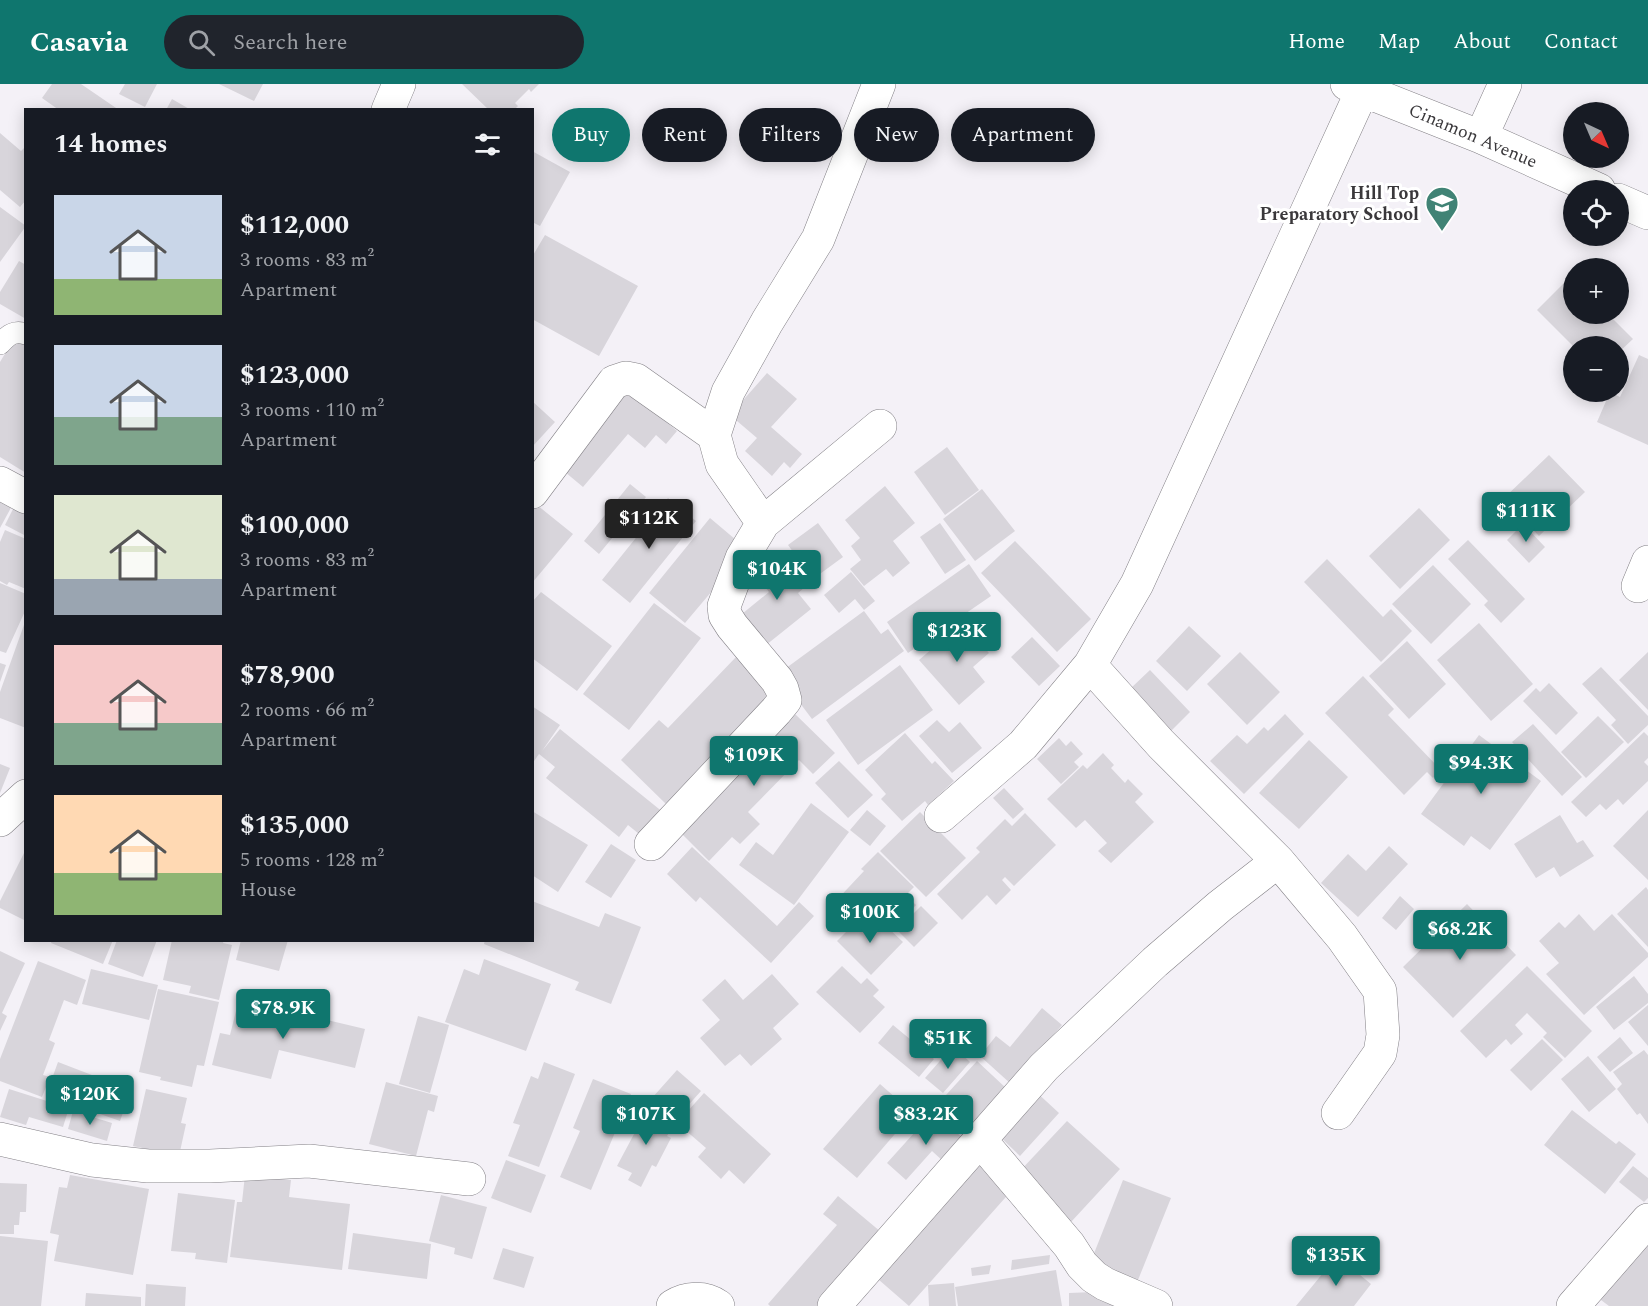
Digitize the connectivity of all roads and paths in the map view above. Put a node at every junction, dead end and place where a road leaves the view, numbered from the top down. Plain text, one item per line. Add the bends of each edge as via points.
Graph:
1 (399, 84) edge
2 (879, 84) edge
3 (1505, 84) edge
4 (1355, 87) edge
5 (389, 108) edge
6 (1481, 137) junction
7 (1577, 180) edge
8 (1629, 205) edge
9 (1648, 213) edge
10 (24, 333) edge
11 (0, 344) edge
12 (880, 426) dead end
13 (714, 435) junction
14 (0, 483) edge
15 (534, 489) edge
16 (24, 496) edge
17 (763, 523) junction
18 (1090, 665) junction
19 (24, 798) edge
20 (941, 816) dead end
21 (0, 820) edge
22 (651, 844) dead end
23 (1278, 861) junction
24 (1338, 1113) dead end
25 (0, 1139) edge
26 (980, 1140) junction
27 (469, 1179) dead end
28 (1648, 1220) edge
29 (1577, 1305) edge
30 (673, 1306) edge
31 (717, 1306) edge
32 (834, 1306) edge
33 (1156, 1306) edge

1 - 5 street
2 - 13 street via 819,239 728,392
3 - 6 street
4 - 6 street, Cinamon Avenue
4 - 18 street via 1137,585
6 - 7 street, Cinamon Avenue
8 - 9 street
10 - 11 lane via 8,335
12 - 17 street
13 - 15 street via 636,380 626,378 614,382
13 - 17 street via 722,464
14 - 16 street
17 - 22 street via 742,558 724,606 725,615 777,680 785,700
18 - 20 street via 1023,746
18 - 23 street via 1161,744
19 - 21 street
23 - 24 street via 1342,937 1380,991 1380,1053
23 - 26 street via 1155,962 1044,1067
25 - 27 street via 92,1160 148,1166 309,1161
26 - 32 street
26 - 33 street via 1094,1277
28 - 29 street
30 - 31 street via 684,1299 711,1301

